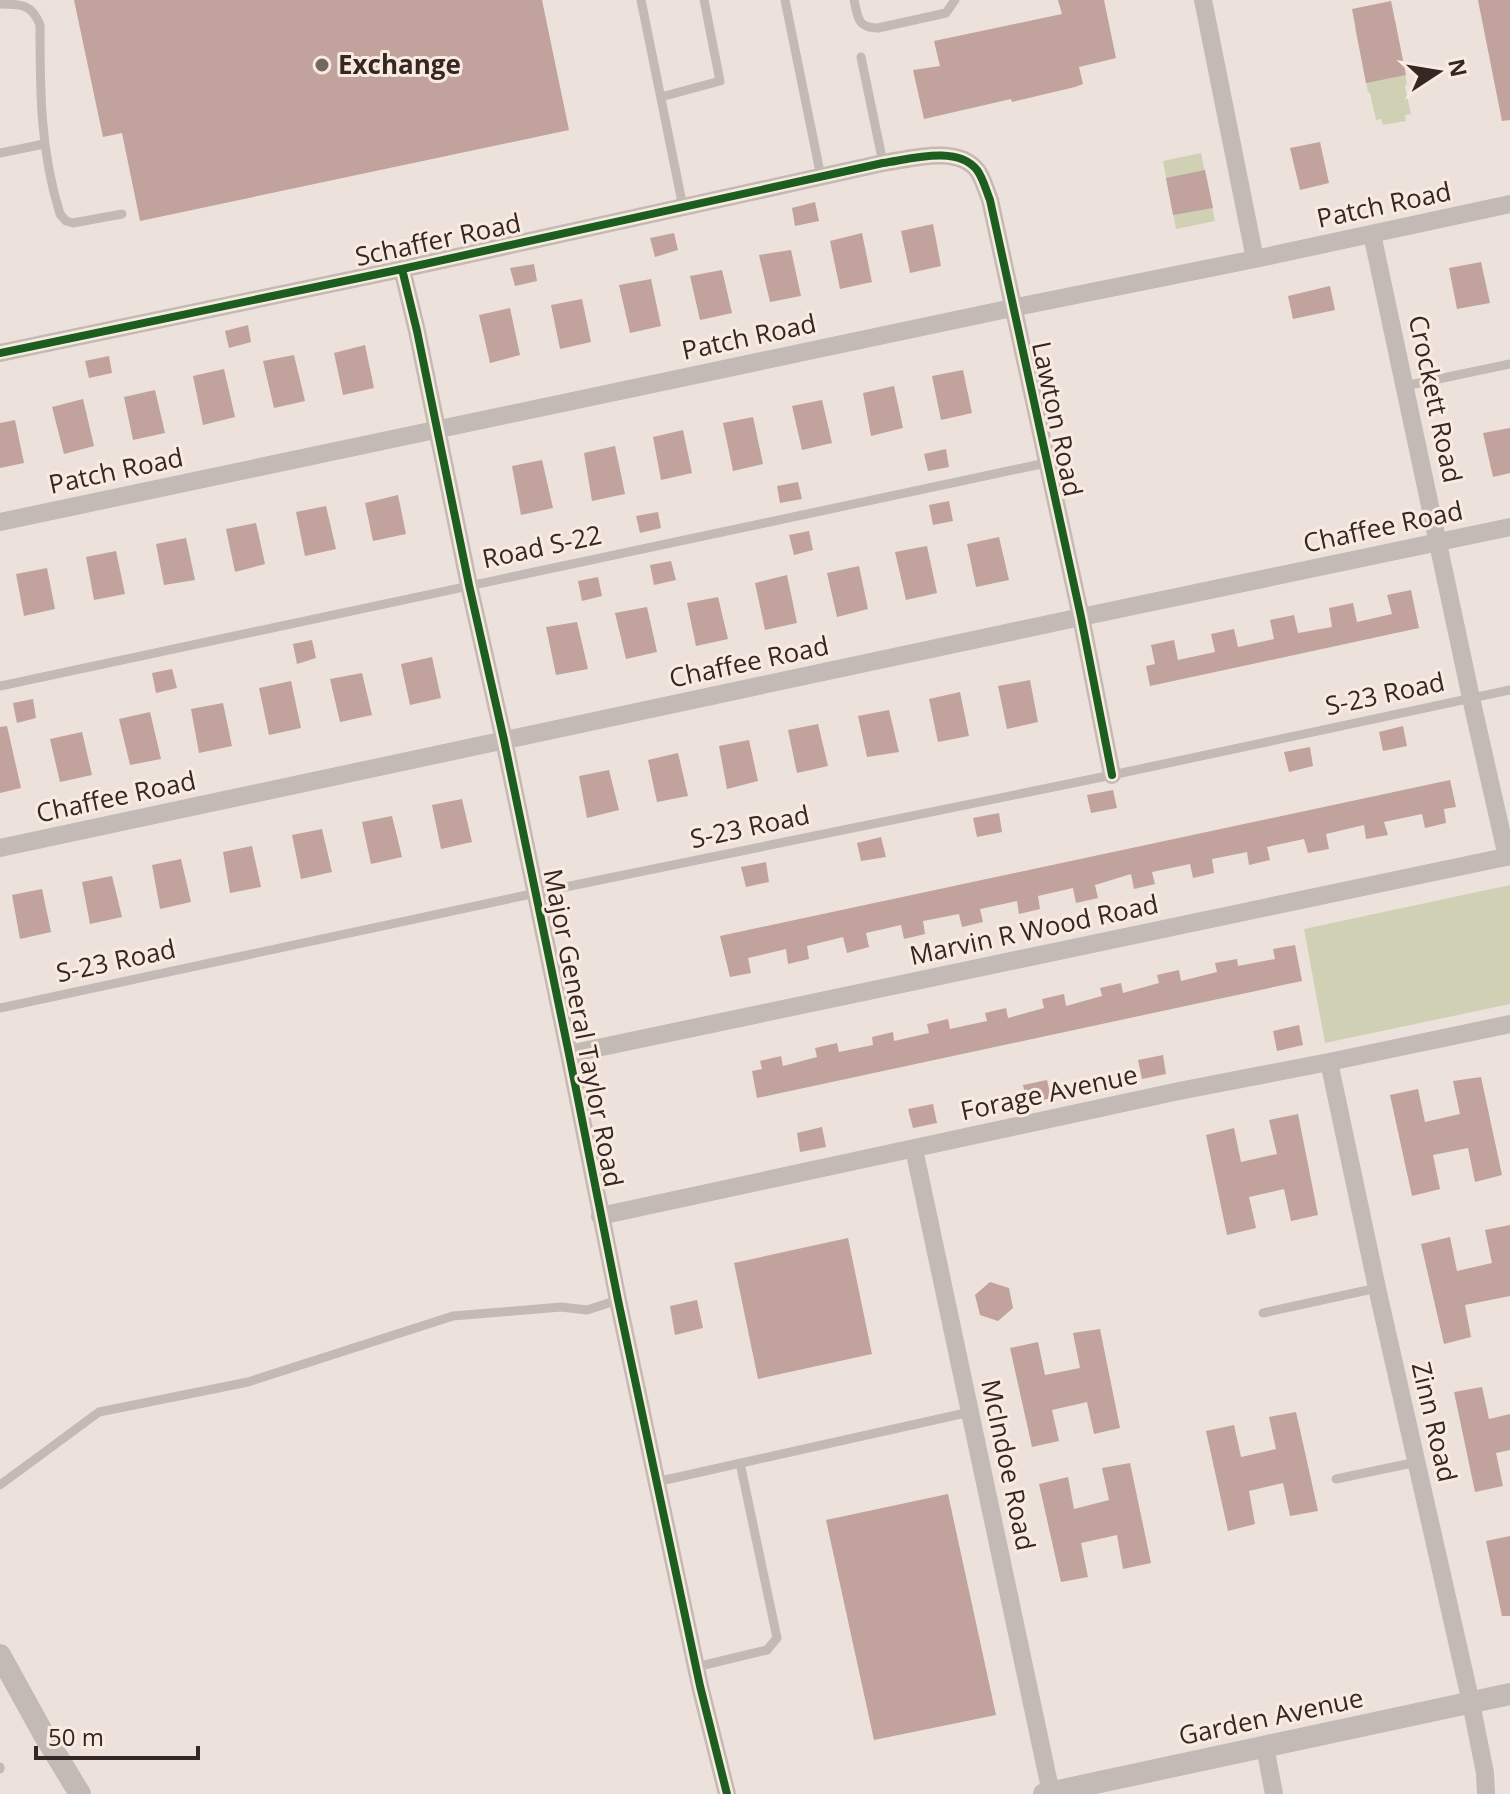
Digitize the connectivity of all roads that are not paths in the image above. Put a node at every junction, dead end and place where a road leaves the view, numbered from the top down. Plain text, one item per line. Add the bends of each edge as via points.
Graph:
1 (641, 0) edge
2 (704, 0) edge
3 (785, 0) edge
4 (854, 0) edge
5 (955, 0) edge
6 (1203, 0) edge
7 (0, 4) edge
8 (861, 57) dead end
9 (661, 97) junction
10 (44, 144) junction
11 (0, 153) edge
12 (883, 163) junction
13 (821, 177) junction
14 (1510, 204) edge
15 (683, 207) junction
16 (122, 214) dead end
17 (1372, 234) junction
18 (1255, 259) junction
19 (402, 269) junction
20 (1012, 308) junction
21 (0, 353) edge
22 (1510, 364) edge
23 (1405, 386) junction
24 (438, 430) junction
25 (1046, 463) junction
26 (0, 522) edge
27 (1510, 527) edge
28 (1439, 542) junction
29 (469, 585) junction
30 (1081, 617) junction
31 (0, 686) edge
32 (1510, 690) edge
33 (1471, 698) junction
34 (504, 740) junction
35 (1112, 775) junction
36 (0, 848) edge
37 (1508, 857) edge
38 (536, 893) junction
39 (0, 1008) edge
40 (1510, 1024) edge
41 (569, 1054) junction
42 (1329, 1062) junction
43 (914, 1149) junction
44 (600, 1216) junction
45 (1377, 1288) junction
46 (618, 1300) junction
47 (1263, 1313) dead end
48 (970, 1412) junction
49 (1417, 1462) junction
50 (740, 1463) junction
51 (1336, 1479) dead end
52 (656, 1482) junction
53 (0, 1485) edge
54 (0, 1655) edge
55 (696, 1667) junction
56 (1510, 1694) edge
57 (1471, 1703) junction
58 (1265, 1747) junction
59 (1481, 1793) edge
60 (80, 1794) edge
61 (727, 1794) edge
62 (1049, 1794) edge
63 (1274, 1794) edge

1 - 9 lane
2 - 9 lane via 720,81
3 - 13 lane
4 - 5 lane via 863,26 878,28 946,13
6 - 18 street
7 - 10 lane via 30,9 40,25
8 - 12 lane
9 - 15 lane
10 - 11 lane
10 - 16 lane via 55,198 66,221
12 - 13 street, Schaffer Road
12 - 20 street, Lawton Road via 941,155 959,157 975,167 990,200
13 - 15 street, Schaffer Road
14 - 17 street, Patch Road
15 - 19 street, Schaffer Road
17 - 18 street, Patch Road
17 - 23 street, Crockett Road
18 - 20 street, Patch Road
19 - 21 street, Schaffer Road
19 - 24 street, Major General Taylor Road
20 - 24 street, Patch Road
20 - 25 street, Lawton Road
22 - 23 lane
23 - 28 street, Crockett Road
24 - 26 street, Patch Road
24 - 29 street, Major General Taylor Road
25 - 29 lane, Road S-22
25 - 30 street, Lawton Road
27 - 28 street, Chaffee Road
28 - 30 street, Chaffee Road
28 - 33 street, Crockett Road
29 - 31 lane, Road S-22
29 - 34 street, Major General Taylor Road
30 - 34 street, Chaffee Road
30 - 35 street, Lawton Road
32 - 33 lane, S-23 Road
33 - 35 lane, S-23 Road
33 - 37 street, Crockett Road
34 - 36 street, Chaffee Road
34 - 38 street, Major General Taylor Road
35 - 38 lane, S-23 Road
37 - 41 street, Marvin R Wood Road
38 - 39 lane, S-23 Road
38 - 41 street, Major General Taylor Road
40 - 42 street, Forage Avenue
41 - 44 street, Major General Taylor Road
42 - 43 street, Forage Avenue
42 - 45 street, Zinn Road
43 - 44 street, Forage Avenue
43 - 48 street, McIndoe Road
44 - 46 street, Major General Taylor Road
45 - 47 lane
45 - 49 street, Zinn Road
46 - 52 street, Major General Taylor Road
46 - 53 lane via 587,1310 561,1307 453,1316 248,1382 99,1412
48 - 50 lane
48 - 62 street, McIndoe Road
49 - 51 lane
49 - 57 street, Zinn Road
50 - 52 lane
50 - 55 lane via 777,1638 767,1650
52 - 55 street, Major General Taylor Road
54 - 60 street
55 - 61 street, Major General Taylor Road
56 - 57 street, Garden Avenue
57 - 58 street, Garden Avenue
57 - 59 street, Zinn Road via 1485,1773
58 - 62 street, Garden Avenue
58 - 63 street

